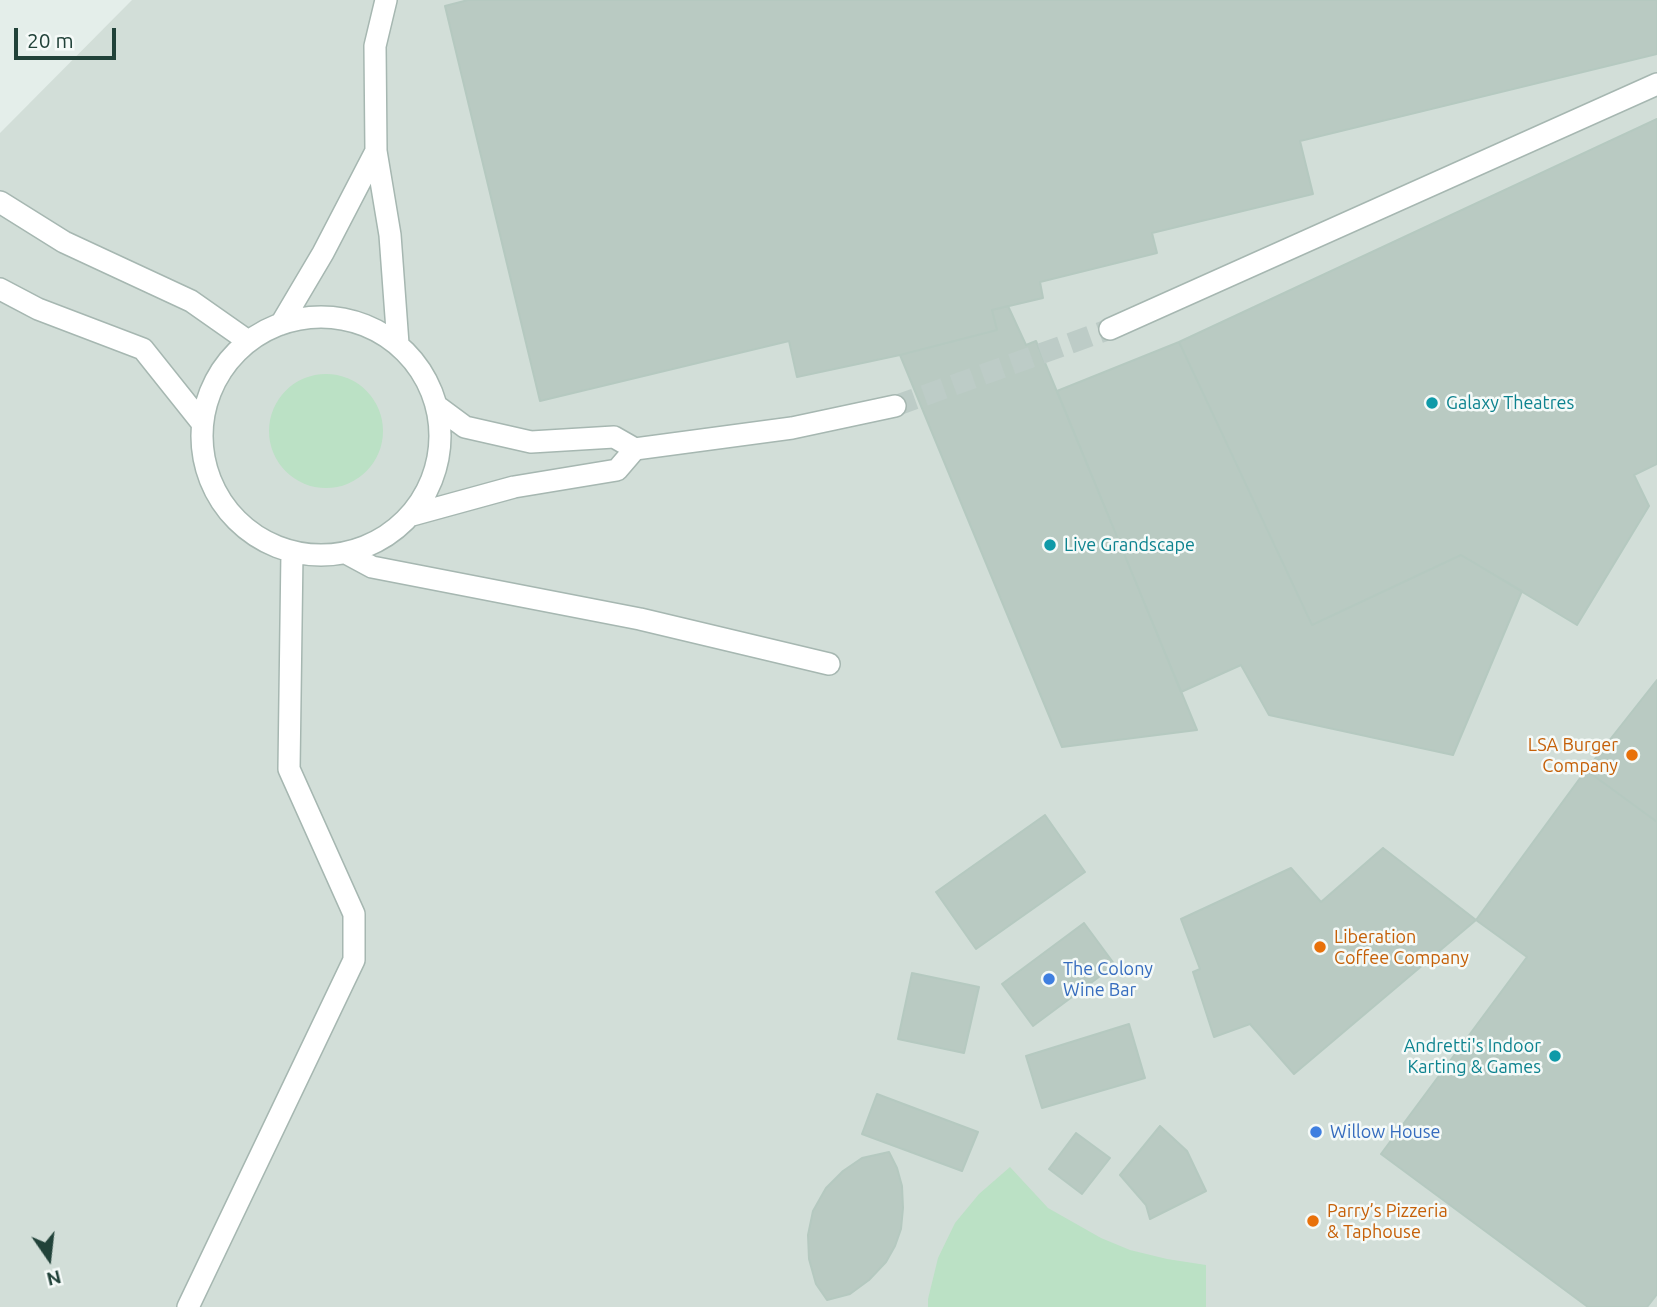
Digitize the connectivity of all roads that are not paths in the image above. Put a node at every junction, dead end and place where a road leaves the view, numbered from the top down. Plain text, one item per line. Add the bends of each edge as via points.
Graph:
1 (386, 0) edge
2 (1657, 84) edge
3 (376, 151) junction
4 (0, 202) edge
5 (0, 289) edge
6 (281, 324) junction
7 (1110, 329) tunnel mouth
8 (248, 341) junction
9 (398, 344) junction
10 (895, 406) tunnel mouth
11 (438, 407) junction
12 (202, 423) junction
13 (635, 449) junction
14 (412, 515) junction
15 (292, 552) junction
16 (346, 553) junction
17 (829, 664) dead end
18 (188, 1307) edge

1 - 3 lane via 375,46
2 - 7 lane
3 - 6 lane
3 - 9 lane via 390,234
4 - 8 lane via 64,242 191,302
5 - 12 lane via 38,309 143,349
6 - 8 lane
6 - 9 lane via 311,317 342,318 371,327
8 - 12 lane via 225,364 210,392
9 - 11 lane via 423,372
10 - 13 lane via 792,428
11 - 13 lane via 465,427 531,442 614,437
11 - 14 lane via 441,445 435,470
12 - 15 lane via 203,457 214,490 233,518 261,539
13 - 14 lane via 617,470 514,488
14 - 16 lane via 382,539
15 - 16 lane
15 - 18 lane via 289,769 354,914 354,960
16 - 17 lane via 372,568 640,619

